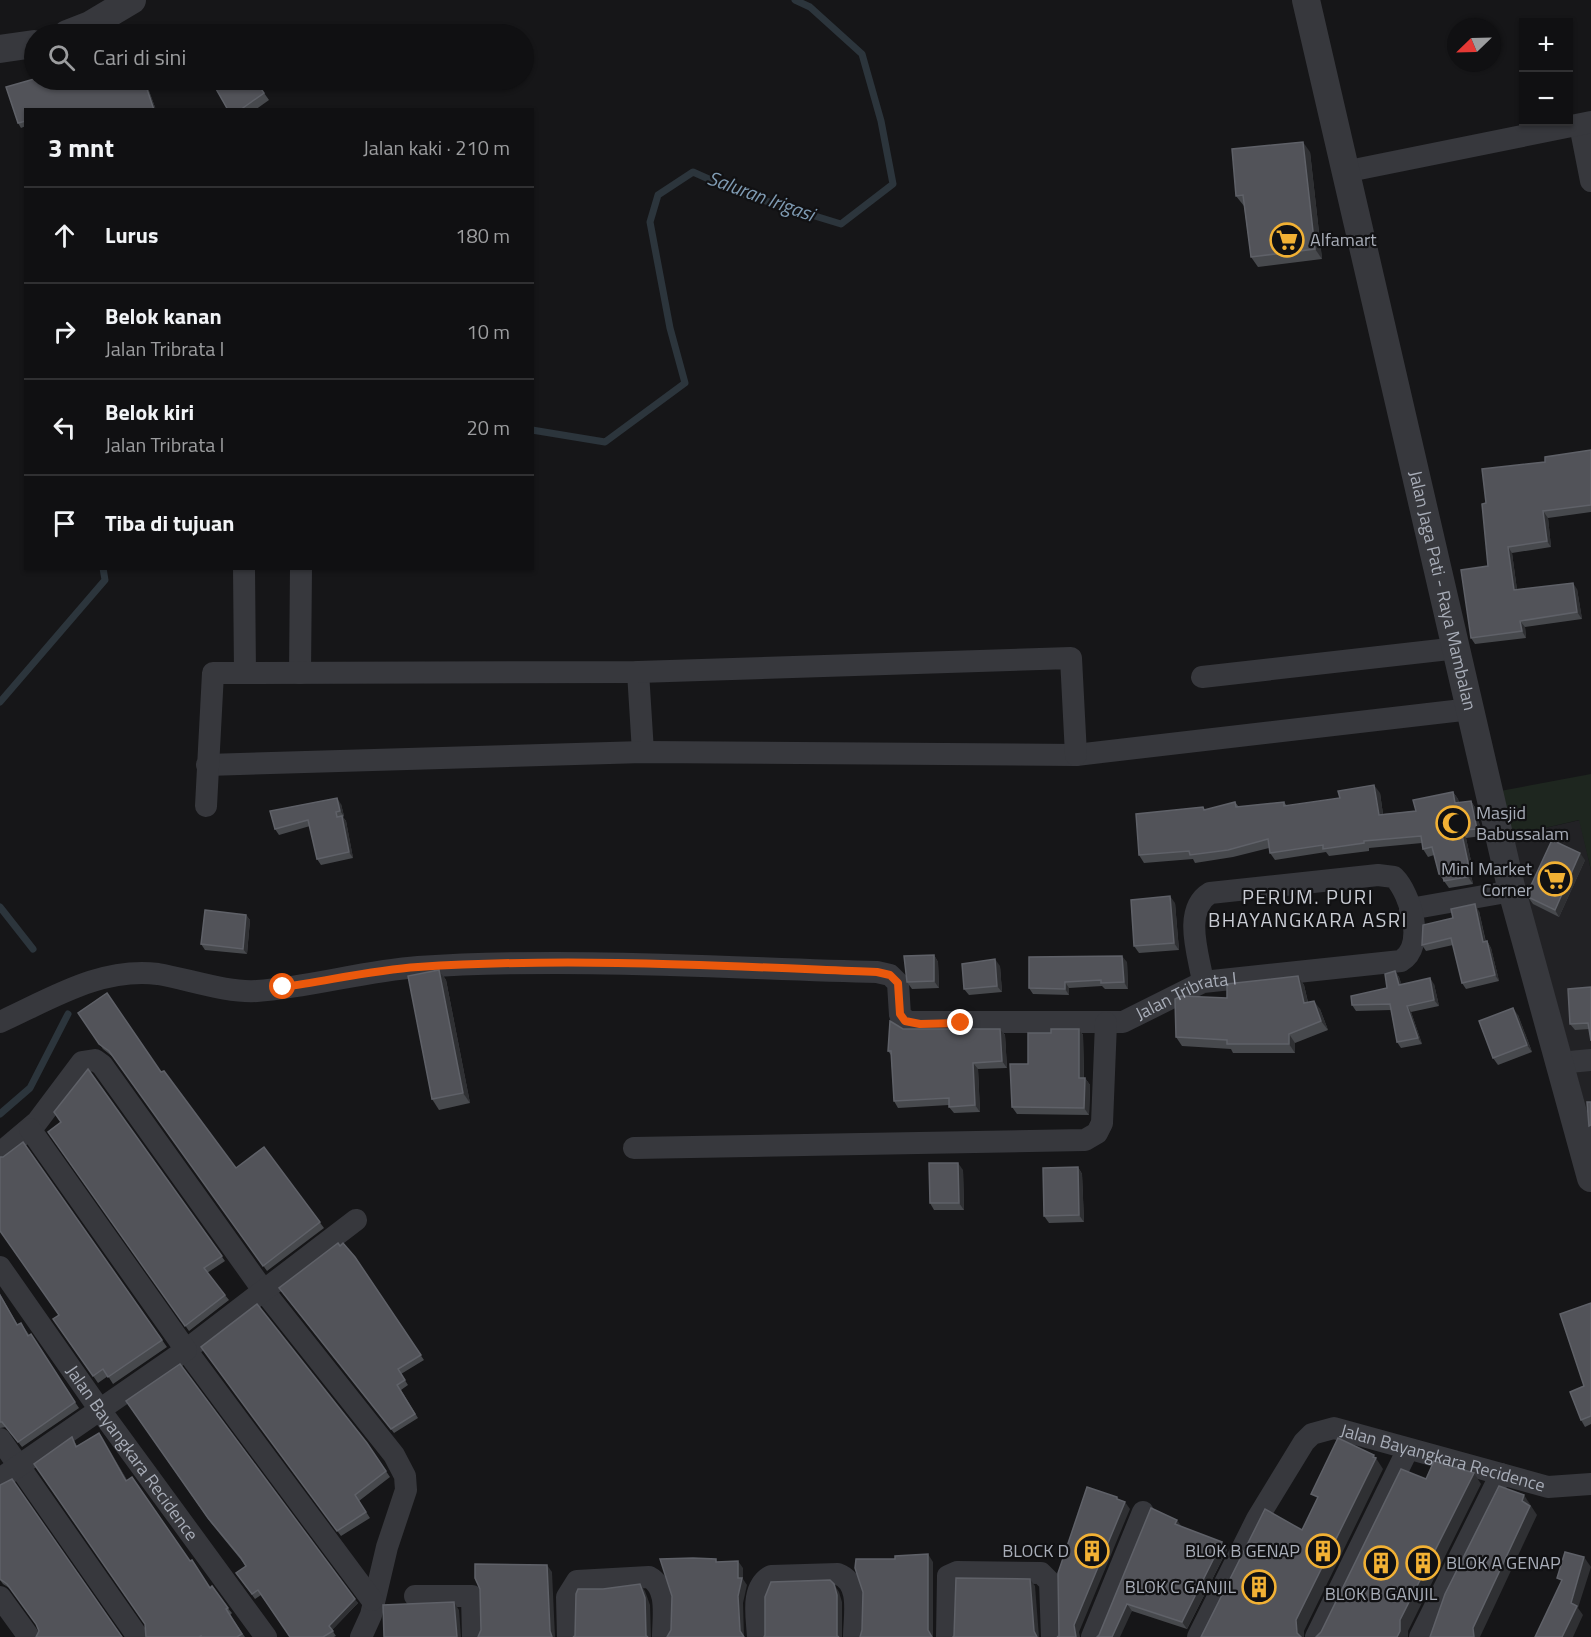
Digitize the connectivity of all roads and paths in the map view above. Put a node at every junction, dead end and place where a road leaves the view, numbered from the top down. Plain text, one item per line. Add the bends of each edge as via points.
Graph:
1 (132, 0) edge
2 (1306, 0) edge
3 (92, 24) edge
4 (24, 45) edge
5 (0, 49) edge
6 (1586, 123) edge
7 (1344, 172) junction
8 (1591, 181) edge
9 (244, 570) edge
10 (301, 570) edge
11 (1458, 648) junction
12 (638, 672) junction
13 (245, 673) junction
14 (300, 673) junction
15 (1202, 677) dead end
16 (1472, 709) junction
17 (644, 752) junction
18 (1076, 755) junction
19 (207, 765) junction
20 (206, 806) dead end
21 (1512, 891) junction
22 (1410, 909) junction
23 (1203, 982) junction
24 (0, 1022) edge
25 (1106, 1023) junction
26 (1591, 1060) edge
27 (1559, 1063) junction
28 (30, 1129) junction
29 (634, 1148) dead end
30 (0, 1153) edge
31 (1591, 1178) edge
32 (357, 1220) dead end
33 (0, 1268) edge
34 (263, 1290) junction
35 (186, 1350) junction
36 (100, 1410) junction
37 (0, 1440) edge
38 (1408, 1449) junction
39 (19, 1466) junction
40 (1501, 1474) junction
41 (0, 1479) edge
42 (1591, 1484) edge
43 (1143, 1512) dead end
44 (415, 1596) dead end
45 (0, 1597) edge
46 (372, 1600) junction
47 (29, 1637) edge
48 (138, 1637) edge
49 (266, 1637) edge
50 (361, 1637) edge
51 (473, 1637) edge
52 (568, 1637) edge
53 (663, 1637) edge
54 (758, 1637) edge
55 (854, 1637) edge
56 (947, 1637) edge
57 (1052, 1637) edge
58 (1092, 1637) edge
59 (1198, 1637) edge
60 (1316, 1637) edge
61 (1420, 1637) edge

1 - 3 street
2 - 7 street, Jalan Jaga Pati - Raya Mambalan
4 - 5 street
6 - 7 street
6 - 8 street
7 - 11 street, Jalan Jaga Pati - Raya Mambalan
9 - 13 street
10 - 14 street
11 - 15 street
11 - 16 street, Jalan Jaga Pati - Raya Mambalan
12 - 14 street
12 - 17 street
12 - 18 street via 1071,658
13 - 14 street
13 - 19 street via 213,673
16 - 18 street
16 - 21 street, Jalan Jaga Pati - Raya Mambalan
17 - 18 street
17 - 19 street
19 - 20 street
21 - 22 street
21 - 27 street, Jalan Jaga Pati - Raya Mambalan
22 - 23 street, Jalan Tribrata I via 1413,947 1397,963
22 - 23 street, Jalan Tribrata I via 1398,881 1386,875 1214,891 1198,902 1194,916
23 - 25 street, Jalan Tribrata I via 1123,1022
24 - 25 street, Jalan Tribrata I via 105,976 141,973 254,991 400,969 495,964 873,971 896,979 900,1014 909,1022
25 - 29 street via 1102,1123 1097,1133 1085,1140
26 - 27 street
27 - 31 street, Jalan Jaga Pati - Raya Mambalan
28 - 30 street
28 - 34 street via 82,1062 95,1060
28 - 35 street
32 - 34 street
33 - 36 street, Jalan Bayangkara Recidence
34 - 35 street
34 - 46 street via 394,1455 405,1476 406,1490
35 - 36 street
35 - 46 street
36 - 39 street
36 - 49 street, Jalan Bayangkara Recidence
37 - 39 street
38 - 40 street, Jalan Bayangkara Recidence
38 - 59 street, Jalan Bayangkara Recidence via 1334,1428 1312,1434 1257,1519
38 - 60 street
39 - 41 street
39 - 48 street
40 - 42 street, Jalan Bayangkara Recidence via 1548,1487
40 - 61 street
43 - 58 street
44 - 51 street via 472,1589
45 - 47 street
46 - 50 street
52 - 53 street via 567,1597 577,1581 649,1577 656,1580 663,1593
54 - 55 street via 757,1594 764,1580 771,1576 838,1574 854,1590
56 - 57 street via 945,1588 948,1576 957,1572 1041,1573 1047,1577

